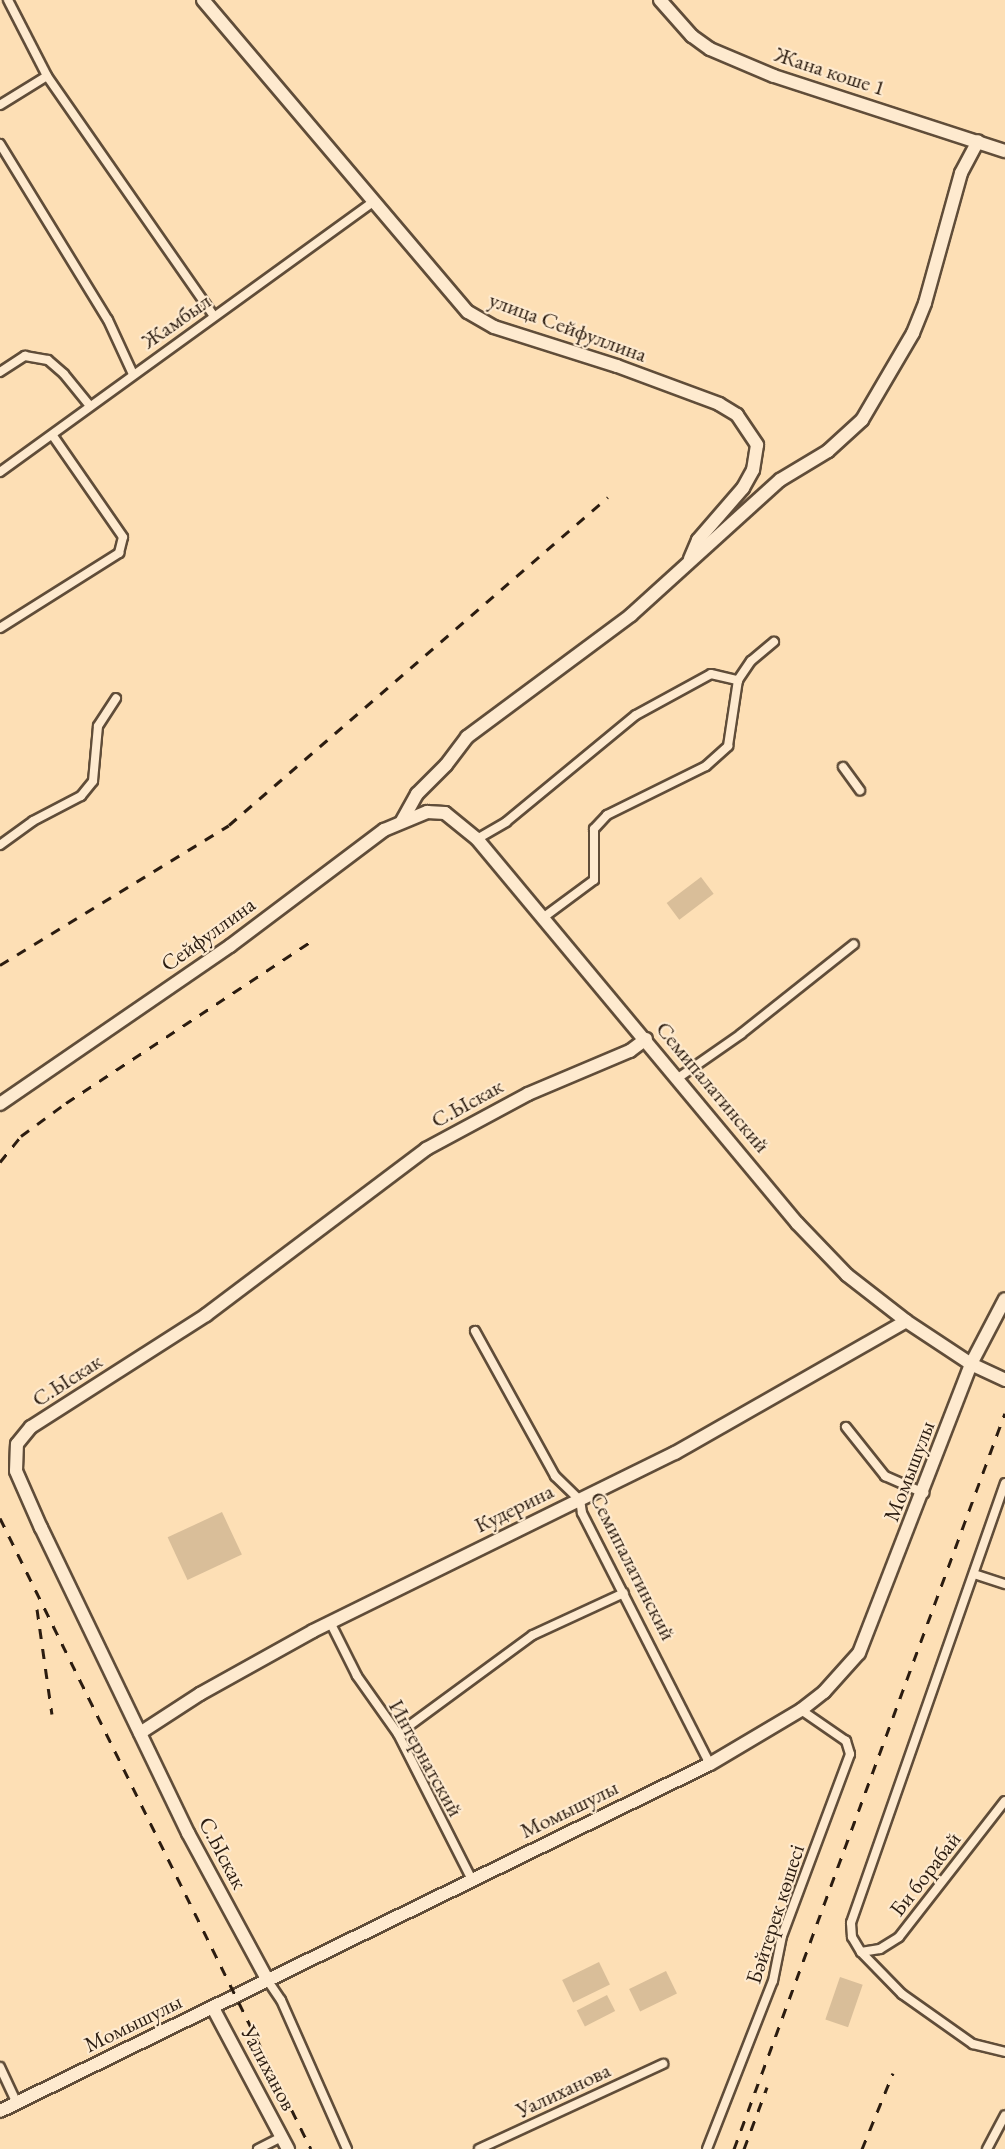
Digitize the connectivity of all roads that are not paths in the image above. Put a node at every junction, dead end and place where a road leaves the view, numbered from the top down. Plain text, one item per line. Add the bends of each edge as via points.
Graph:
1 (8, 0) edge
2 (203, 0) edge
3 (660, 0) edge
4 (47, 76) junction
5 (0, 105) edge
6 (978, 141) junction
7 (0, 144) edge
8 (1005, 151) edge
9 (375, 201) junction
10 (214, 316) junction
11 (0, 372) edge
12 (133, 374) junction
13 (90, 406) junction
14 (53, 436) junction
15 (0, 472) edge
16 (688, 563) junction
17 (0, 628) edge
18 (774, 642) dead end
19 (738, 680) junction
20 (116, 698) dead end
21 (843, 768) dead end
22 (860, 790) dead end
23 (445, 813) joint
24 (402, 821) junction
25 (477, 839) junction
26 (0, 845) edge
27 (544, 917) junction
28 (854, 944) dead end
29 (646, 1040) junction
30 (678, 1078) junction
31 (0, 1104) edge
32 (1005, 1299) edge
33 (906, 1321) junction
34 (475, 1331) dead end
35 (971, 1364) junction
36 (1005, 1380) edge
37 (846, 1427) dead end
38 (1005, 1483) edge
39 (924, 1493) junction
40 (580, 1500) junction
41 (974, 1574) junction
42 (1005, 1584) edge
43 (624, 1593) junction
44 (330, 1622) junction
45 (801, 1710) junction
46 (140, 1733) junction
47 (398, 1734) junction
48 (710, 1764) junction
49 (1005, 1801) edge
50 (472, 1880) junction
51 (861, 1952) junction
52 (268, 1981) junction
53 (213, 2008) junction
54 (1005, 2052) edge
55 (663, 2064) dead end
56 (0, 2067) edge
57 (17, 2103) junction
58 (0, 2111) edge
59 (1005, 2115) edge
60 (282, 2137) junction
61 (258, 2149) edge
62 (288, 2149) edge
63 (347, 2149) edge
64 (479, 2149) edge
65 (707, 2149) edge
66 (987, 2149) edge

1 - 4 street
2 - 9 street, улица Сейфуллина
3 - 6 street, Жана коше 1 via 692,36 710,49 774,76
4 - 5 street
4 - 10 street
6 - 8 street, Жана коше 1
6 - 16 street, улица Сейфуллина via 961,173 921,313 862,420 828,451 780,480
7 - 12 street via 108,320
9 - 10 street, Жамбыл
9 - 16 street, улица Сейфуллина via 468,312 494,327 617,366 719,404 737,415 757,445 753,470 743,488 698,540
10 - 12 street, Жамбыл
11 - 13 street via 25,356 48,360
12 - 13 street, Жамбыл
13 - 14 street, Жамбыл
14 - 15 street, Жамбыл
14 - 17 street via 123,537 119,553
16 - 24 street, улица Сейфуллина via 631,615 467,737 417,794
18 - 19 street via 751,661
19 - 25 street via 711,674 636,715 506,822
19 - 27 street via 728,746 706,766 607,815 594,829 594,880
20 - 26 street via 98,726 93,782 81,796 51,810
21 - 22 street
23 - 24 street, Сейфуллина via 426,812
23 - 25 street, Семипалатинский
24 - 31 street, Сейфуллина via 230,946
25 - 27 street, Семипалатинский
27 - 29 street, Семипалатинский
28 - 30 street via 741,1034
29 - 30 street, Семипалатинский
29 - 46 street, С.Ыскак via 630,1051 528,1094 426,1149 206,1315 23,1434 16,1451 16,1471
30 - 33 street, Семипалатинский via 797,1223 847,1275
32 - 35 street
33 - 35 street, Семипалатинский
33 - 40 street, Кудерина via 675,1453
34 - 40 street, Семипалатинский via 555,1476
35 - 36 street, Семипалатинский
35 - 39 street, Момышулы
37 - 39 street via 885,1476
38 - 41 street
39 - 45 street, Момышулы via 859,1653 846,1671
40 - 43 street, Семипалатинский via 582,1514
40 - 44 street, Кудерина
41 - 42 street
41 - 51 street via 851,1923 852,1937
43 - 47 street via 533,1635
43 - 48 street, Семипалатинский
44 - 46 street, Кудерина via 200,1694
44 - 47 street, Интернатский via 357,1676
45 - 48 street, Момышулы
45 - 65 street, Бәйтерек көшесі via 846,1741 850,1754 782,1936 773,1982
46 - 52 street, С.Ыскак via 188,1833
47 - 50 street, Интернатский
48 - 50 street, Момышулы
49 - 51 street, Би борабай via 899,1936 880,1949
50 - 52 street, Момышулы
51 - 54 street via 902,1994 973,2044
52 - 53 street, Момышулы
52 - 63 street via 281,2000
53 - 57 street, Момышулы
53 - 60 street, Уалиханов
55 - 64 street, Уалиханова
56 - 57 street
57 - 58 street, Момышулы
59 - 66 street
60 - 61 street
60 - 62 street, Уалиханов

